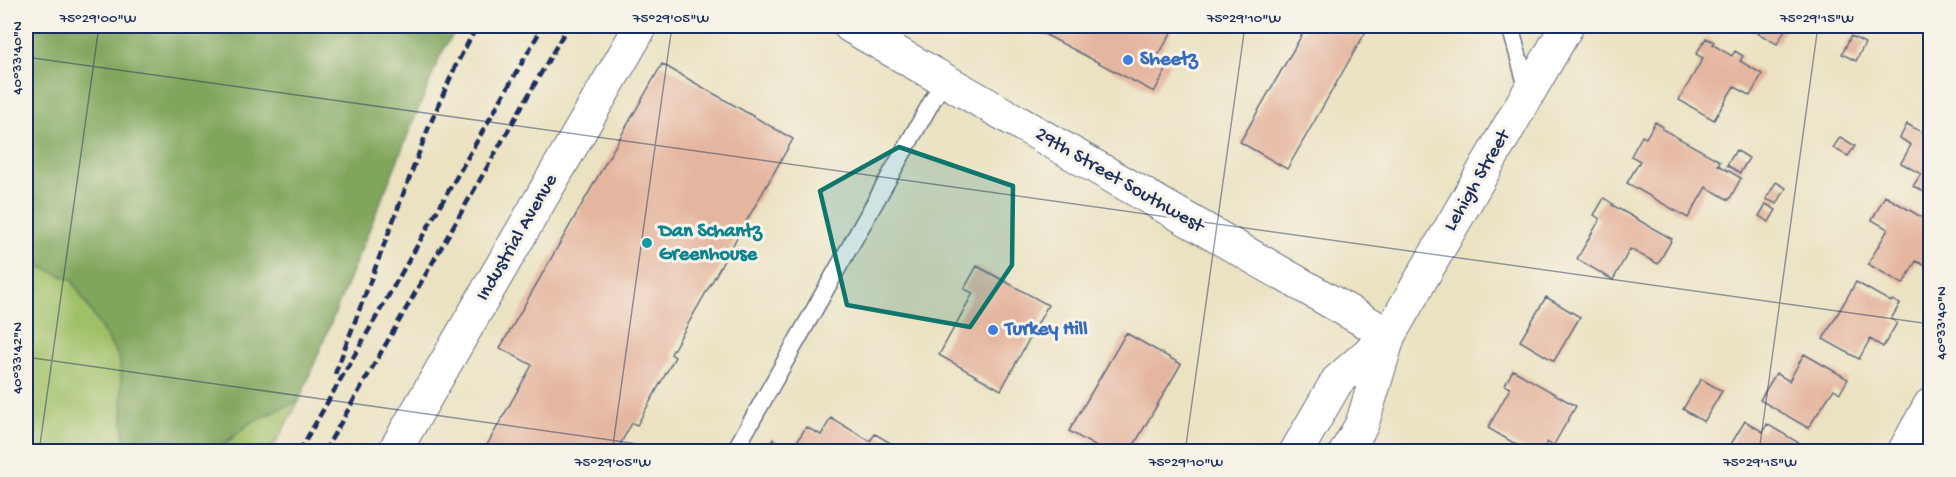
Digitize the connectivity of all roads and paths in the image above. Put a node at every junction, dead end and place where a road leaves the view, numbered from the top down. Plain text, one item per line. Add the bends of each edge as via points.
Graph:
1 (641, 26) edge
2 (850, 26) edge
3 (1510, 26) edge
4 (1567, 26) edge
5 (944, 80) junction
6 (1528, 94) junction
7 (1389, 335) junction
8 (1930, 405) edge
9 (394, 452) edge
10 (734, 452) edge
11 (1296, 452) edge
12 (1346, 452) edge
13 (1904, 452) edge

1 - 9 main road, Industrial Avenue
2 - 5 main road, 29th Street Southwest
3 - 6 lane
4 - 6 main road, Lehigh Street
5 - 7 main road, 29th Street Southwest
5 - 10 lane
6 - 7 main road, Lehigh Street
7 - 11 main road, Lehigh Street via 1337,381
7 - 12 main road, Lehigh Street via 1362,424
8 - 13 main road

